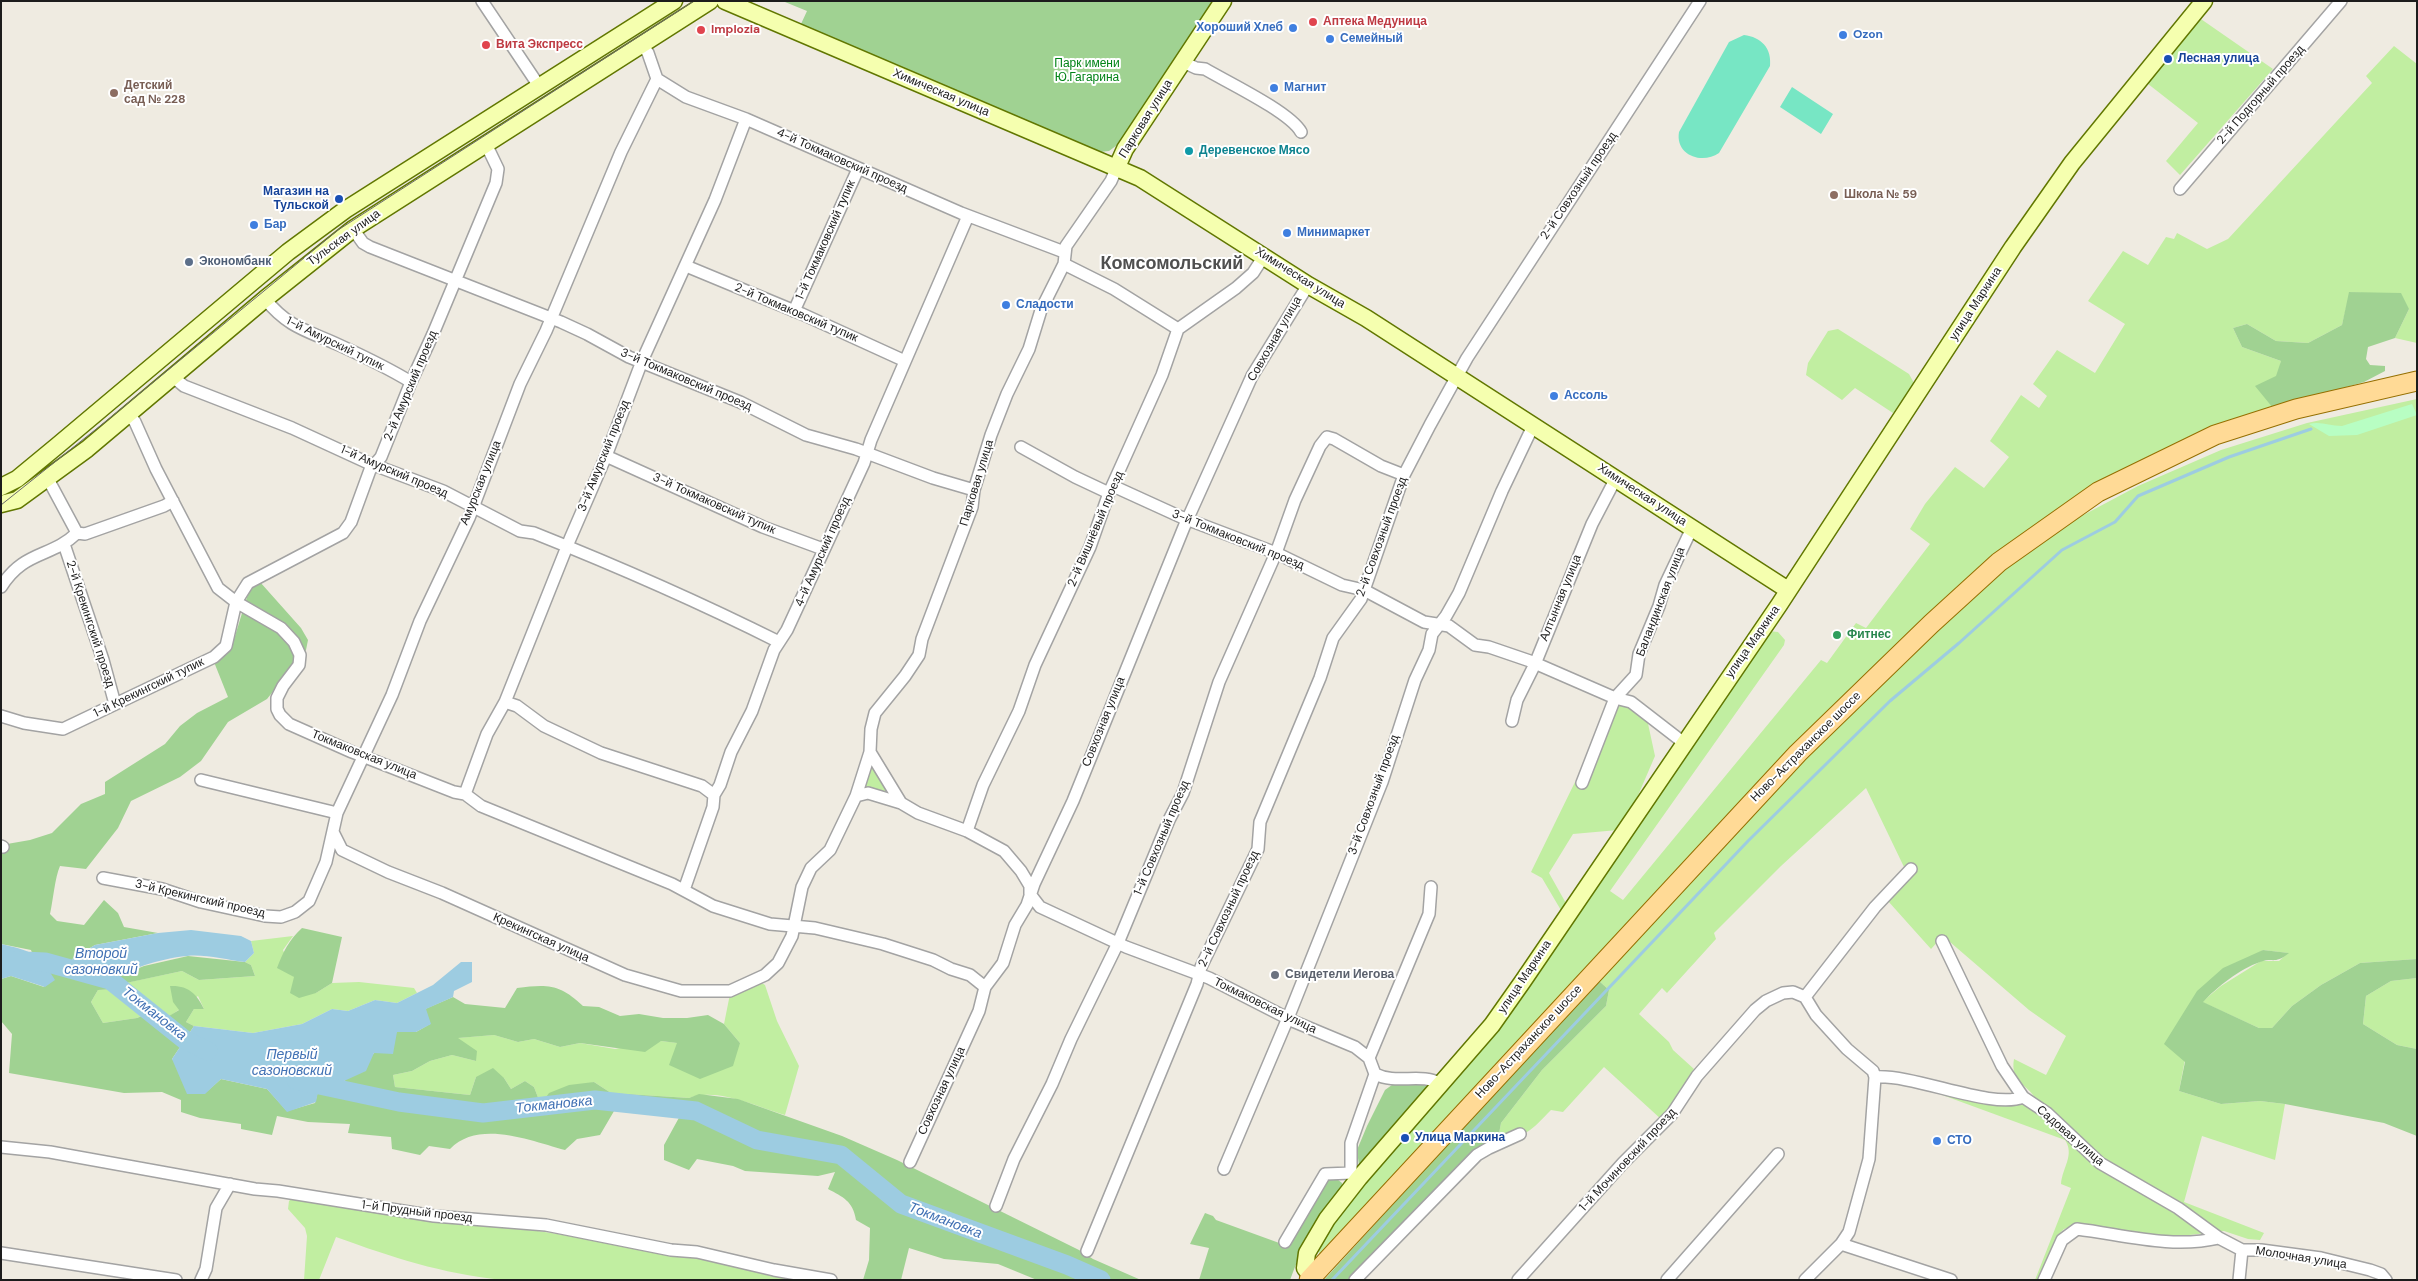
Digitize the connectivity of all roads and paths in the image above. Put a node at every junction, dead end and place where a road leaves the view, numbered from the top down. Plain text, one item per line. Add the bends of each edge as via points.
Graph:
1 (482, 1) edge
2 (674, 1) edge
3 (710, 1) edge
4 (726, 1) edge
5 (1223, 1) edge
6 (1700, 1) edge
7 (2204, 1) edge
8 (2341, 1) edge
9 (642, 44) junction
10 (1183, 62) junction
11 (657, 79) junction
12 (539, 86) junction
13 (746, 119) junction
14 (1301, 132) dead end
15 (486, 144) junction
16 (1117, 167) junction
17 (858, 169) junction
18 (2180, 189) dead end
19 (968, 216) junction
20 (353, 229) junction
21 (1064, 252) junction
22 (1264, 256) junction
23 (1064, 264) junction
24 (686, 266) junction
25 (454, 280) junction
26 (1308, 285) junction
27 (265, 299) junction
28 (794, 311) junction
29 (551, 318) junction
30 (1178, 329) junction
31 (642, 361) junction
32 (905, 361) junction
33 (172, 376) junction
34 (1458, 376) junction
35 (2417, 381) edge
36 (411, 382) junction
37 (128, 413) junction
38 (1533, 426) junction
39 (1021, 446) dead end
40 (866, 452) junction
41 (606, 456) junction
42 (375, 465) junction
43 (1404, 475) junction
44 (1616, 478) junction
45 (48, 479) junction
46 (1, 487) edge
47 (974, 490) junction
48 (1111, 490) junction
49 (173, 501) junction
50 (1, 504) edge
51 (473, 508) junction
52 (1189, 518) junction
53 (1692, 528) junction
54 (77, 533) junction
55 (64, 544) junction
56 (567, 547) junction
57 (823, 549) junction
58 (1276, 553) junction
59 (1, 586) edge
60 (1364, 590) junction
61 (1788, 590) junction
62 (236, 602) junction
63 (1442, 624) junction
64 (779, 642) junction
65 (1535, 664) junction
66 (1615, 698) junction
67 (506, 702) junction
68 (115, 704) junction
69 (1, 716) edge
70 (1512, 721) dead end
71 (1684, 743) junction
72 (870, 752) junction
73 (362, 755) junction
74 (201, 780) dead end
75 (1582, 784) dead end
76 (465, 794) junction
77 (714, 795) junction
78 (856, 796) junction
79 (901, 802) junction
80 (336, 812) junction
81 (967, 831) junction
82 (333, 832) junction
83 (1911, 869) dead end
84 (103, 878) dead end
85 (1431, 887) dead end
86 (684, 890) junction
87 (1030, 894) junction
88 (296, 912) joint
89 (795, 926) junction
90 (1942, 941) dead end
91 (1118, 944) junction
92 (765, 975) joint
93 (1200, 975) junction
94 (985, 987) junction
95 (1804, 997) junction
96 (1288, 1018) junction
97 (1369, 1058) junction
98 (1375, 1074) junction
99 (1875, 1077) junction
100 (1441, 1084) junction
101 (2023, 1097) junction
102 (1520, 1134) dead end
103 (1, 1147) edge
104 (1778, 1154) dead end
105 (910, 1162) dead end
106 (1224, 1169) dead end
107 (1355, 1176) junction
108 (230, 1184) junction
109 (996, 1206) dead end
110 (2219, 1238) junction
111 (1285, 1242) dead end
112 (1841, 1244) junction
113 (2242, 1250) junction
114 (1087, 1251) dead end
115 (1, 1252) edge
116 (98, 1274) edge
117 (1310, 1278) edge
118 (176, 1280) edge
119 (201, 1280) edge
120 (831, 1280) edge
121 (1356, 1280) edge
122 (1518, 1280) edge
123 (1667, 1280) edge
124 (1805, 1280) edge
125 (1950, 1280) edge
126 (2044, 1280) edge
127 (2240, 1280) edge
128 (2386, 1280) edge

1 - 12 street
2 - 12 street, Тульская улица
3 - 9 street, Тульская улица
4 - 16 street, Химическая улица
5 - 10 street, Парковая улица
6 - 34 street, 2-й Совхозный проезд
7 - 61 street, улица Маркина via 2072,163 2013,247
8 - 18 street, 2-й Подгорный проезд
9 - 11 street
9 - 15 street, Тульская улица
10 - 14 street via 1204,69 1250,95 1297,124
10 - 16 street, Парковая улица via 1125,148
11 - 13 street, 4-й Токмаковский проезд via 686,97
11 - 29 street, Амурская улица via 621,152
12 - 46 street, Тульская улица via 364,196 295,246 57,446
13 - 17 street, 4-й Токмаковский проезд
13 - 24 street, 3-й Амурский проезд
15 - 20 street, Тульская улица
15 - 25 street, 2-й Амурский проезд via 498,168 496,183
16 - 21 street, Парковая улица
16 - 22 street, Химическая улица via 1140,178
17 - 19 street, 4-й Токмаковский проезд
17 - 28 street, 1-й Токмаковский тупик
19 - 21 street, 4-й Токмаковский проезд
19 - 32 street, 4-й Амурский проезд
20 - 25 street, 3-й Токмаковский проезд via 370,247
20 - 27 street, Тульская улица
21 - 23 street, Парковая улица
22 - 26 street, Химическая улица
22 - 30 street via 1236,288
23 - 30 street via 1114,289
23 - 47 street, Парковая улица via 1041,310 1029,349 1007,394
24 - 28 street, 2-й Токмаковский тупик
24 - 31 street, 3-й Амурский проезд
25 - 29 street, 3-й Токмаковский проезд
25 - 36 street, 2-й Амурский проезд
26 - 34 street, Химическая улица
26 - 52 street, Совхозная улица via 1252,376
27 - 33 street, Тульская улица
27 - 36 street, 1-й Амурский тупик via 292,325
28 - 32 street, 2-й Токмаковский тупик
29 - 31 street, 3-й Токмаковский проезд
29 - 51 street, Амурская улица via 520,384
30 - 48 street, 2-й Вишнёвый проезд via 1162,375
31 - 40 street, 3-й Токмаковский проезд via 806,434
31 - 41 street, 3-й Амурский проезд
32 - 40 street, 4-й Амурский проезд
33 - 37 street, Тульская улица
33 - 42 street, 1-й Амурский проезд via 184,386
34 - 38 street, Химическая улица
34 - 43 street, 2-й Совхозный проезд
35 - 117 main road, Ново-Астраханское шоссе via 2296,409 2215,435 2098,492 1999,562 1785,766
36 - 42 street, 2-й Амурский проезд
37 - 45 street, Тульская улица
37 - 49 street, Токмаковская улица
38 - 44 street, Химическая улица
38 - 63 street, 3-й Совхозный проезд via 1502,490 1459,594
39 - 48 street, 3-й Токмаковский проезд via 1075,478
40 - 47 street, 3-й Токмаковский проезд
40 - 57 street, 4-й Амурский проезд via 864,463
41 - 56 street, 3-й Амурский проезд
41 - 57 street, 3-й Токмаковский тупик
42 - 51 street, 1-й Амурский проезд via 443,491
42 - 62 street, 2-й Амурский проезд via 370,470 351,522 343,533 248,583
43 - 58 street, 1-й Совхозный проезд via 1380,466 1327,437 1295,500
43 - 60 street, 2-й Совхозный проезд
44 - 53 street, Химическая улица
44 - 65 street, Алтынная улица via 1592,524
45 - 50 street, Тульская улица via 18,500
45 - 54 street
47 - 72 street, Парковая улица via 972,507 922,639 919,655 875,713
48 - 52 street, 3-й Токмаковский проезд
48 - 81 street, 2-й Вишнёвый проезд via 1090,547 1035,665 1019,711 983,785
49 - 54 street via 85,534
49 - 62 street, Токмаковская улица via 218,588
51 - 56 street, 1-й Амурский проезд via 520,531 534,533
51 - 73 street, Амурская улица via 420,621 392,695
52 - 58 street, 3-й Токмаковский проезд
52 - 87 street, Совхозная улица via 1073,802
53 - 61 street, Химическая улица
53 - 66 street, Баландинская улица via 1665,585 1639,654 1636,675
54 - 55 street
55 - 59 street via 30,558
55 - 68 street, 2-й Крекингский проезд
56 - 64 street, 1-й Амурский проезд via 650,581 668,592 689,598
56 - 67 street, 3-й Амурский проезд
57 - 64 street, 4-й Амурский проезд via 788,630
58 - 60 street, 3-й Токмаковский проезд via 1342,585
58 - 91 street, 1-й Совхозный проезд via 1219,682 1183,793
60 - 63 street, 3-й Токмаковский проезд via 1424,622
60 - 93 street, 2-й Совхозный проезд via 1332,638 1320,678 1260,822 1258,849
61 - 71 street, улица Маркина
62 - 68 street, 1-й Крекингский тупик via 226,646 214,657
62 - 73 street, Токмаковская улица via 281,628 294,642 300,655 299,665 277,698 280,715 289,724
63 - 65 street, 3-й Токмаковский проезд via 1475,645
63 - 96 street, 3-й Совхозный проезд via 1432,634 1382,782
64 - 77 street, 4-й Амурский проезд
65 - 66 street, 3-й Токмаковский проезд
65 - 70 street, Алтынная улица via 1517,700
66 - 71 street, 3-й Токмаковский проезд via 1631,702
66 - 75 street, Баландинская улица
67 - 76 street, 3-й Амурский проезд via 487,734
67 - 77 street via 544,726 601,753 702,786
68 - 69 street, 1-й Крекингский тупик via 58,729
71 - 100 street, улица Маркина via 1492,1025
72 - 78 street, Парковая улица
72 - 79 street
73 - 76 street, Токмаковская улица
73 - 80 street, Амурская улица
74 - 80 street
76 - 86 street, Токмаковская улица via 481,806
77 - 86 street, 4-й Амурский проезд via 713,807
78 - 79 street via 868,793
78 - 89 street, Парковая улица via 830,850 808,874
79 - 81 street via 918,813
80 - 82 street, Амурская улица
81 - 87 street via 1008,855 1025,878
82 - 88 street, Амурская улица via 319,882 309,901
82 - 92 street, Крекингская улица via 342,850 374,866 625,975 666,988 701,992 730,991
83 - 95 street via 1875,907
84 - 88 street, 3-й Крекингский проезд via 162,889 201,902 265,916 281,917
85 - 97 street via 1429,914
86 - 89 street, Токмаковская улица via 713,906 782,926
87 - 91 street, Токмаковская улица via 1040,907
87 - 94 street, Совхозная улица via 1003,963
89 - 92 street, Парковая улица via 778,963
89 - 94 street, Токмаковская улица via 815,928 933,960 970,975
90 - 101 street, Садовая улица via 2002,1066
91 - 93 street, Токмаковская улица
91 - 109 street, 1-й Совхозный проезд via 1014,1159
93 - 96 street, Токмаковская улица
93 - 114 street, 2-й Совхозный проезд
94 - 105 street, Совхозная улица via 979,1011
95 - 99 street via 1816,1015 1847,1049 1873,1071
95 - 122 street, 1-й Мочиновский проезд via 1793,992 1775,996 1755,1010 1697,1076 1672,1114 1623,1163
96 - 97 street, Токмаковская улица via 1355,1047
96 - 106 street, 3-й Совхозный проезд
97 - 98 street
98 - 100 street via 1386,1080 1434,1079
98 - 107 street via 1351,1143
99 - 101 street via 1930,1084 1995,1099 2013,1101
99 - 112 street via 1869,1159 1854,1217
100 - 107 street, улица Маркина
101 - 110 street, Садовая улица via 2047,1113 2100,1163 2178,1208
102 - 121 street via 1478,1155
103 - 108 street, 1-й Прудный проезд via 50,1152
104 - 123 street
107 - 111 street via 1325,1174
107 - 117 street, улица Маркина via 1307,1253 1305,1268
108 - 119 street via 216,1208 206,1269
108 - 120 street, 1-й Прудный проезд via 434,1216 546,1225
110 - 113 street, Садовая улица
110 - 126 street via 2189,1243 2147,1241 2077,1229 2062,1240
112 - 124 street
112 - 125 street
113 - 127 street
113 - 128 street, Молочная улица via 2321,1258 2370,1270
115 - 116 street
116 - 118 street

